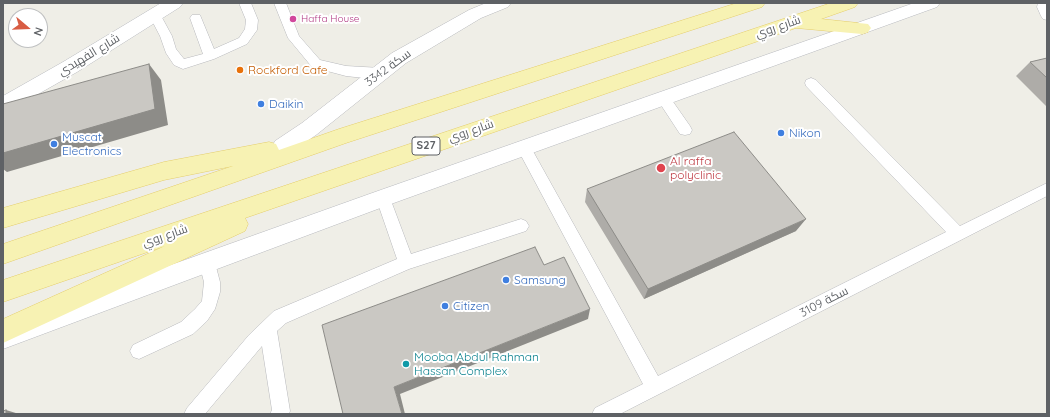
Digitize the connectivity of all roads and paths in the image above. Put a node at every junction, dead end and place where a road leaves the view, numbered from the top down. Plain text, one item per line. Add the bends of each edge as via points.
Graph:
1 (174, 3) edge
2 (245, 3) edge
3 (280, 3) edge
4 (502, 3) edge
5 (756, 3) edge
6 (849, 3) edge
7 (931, 3) edge
8 (1044, 3) edge
9 (154, 15) junction
10 (1047, 16) edge
11 (196, 18) dead end
12 (792, 22) junction
13 (862, 28) junction
14 (210, 56) junction
15 (381, 73) junction
16 (811, 83) dead end
17 (664, 99) junction
18 (3, 105) edge
19 (685, 130) dead end
20 (339, 137) junction
21 (282, 147) junction
22 (524, 148) junction
23 (355, 170) junction
24 (1047, 190) edge
25 (383, 198) junction
26 (3, 218) edge
27 (521, 226) dead end
28 (958, 234) junction
29 (3, 254) edge
30 (406, 263) junction
31 (208, 264) junction
32 (3, 291) edge
33 (268, 329) junction
34 (3, 331) edge
35 (3, 337) edge
36 (139, 351) dead end
37 (654, 387) junction
38 (193, 414) edge
39 (279, 414) edge
40 (601, 414) edge

1 - 9 main road, شارع الفهيدي
2 - 14 lane via 252,20 251,30 242,41
3 - 15 lane via 294,38 316,64 346,71
4 - 15 main road, سكة 3342 via 440,33 399,58
5 - 20 main road
6 - 12 main road, شارع روي / S27
7 - 13 main road
8 - 10 lane
9 - 14 lane via 178,62 183,64
9 - 18 main road, شارع الفهيدي
11 - 14 lane
12 - 13 main road
12 - 23 main road, شارع روي / S27
13 - 17 main road
15 - 21 main road, سكة 3342
16 - 28 lane
17 - 19 lane
17 - 22 main road
20 - 21 main road
20 - 29 main road
21 - 26 main road via 164,171
22 - 25 main road
22 - 37 lane
23 - 32 main road, شارع روي / S27
23 - 34 main road
24 - 28 lane, سكة 3109
25 - 30 lane
25 - 31 main road
27 - 30 lane
28 - 37 lane, سكة 3109
30 - 33 lane via 280,317
31 - 35 main road
31 - 36 lane via 212,292 209,304 201,316 187,328
33 - 38 lane
33 - 39 lane via 282,410
37 - 40 lane, سكة 3109

